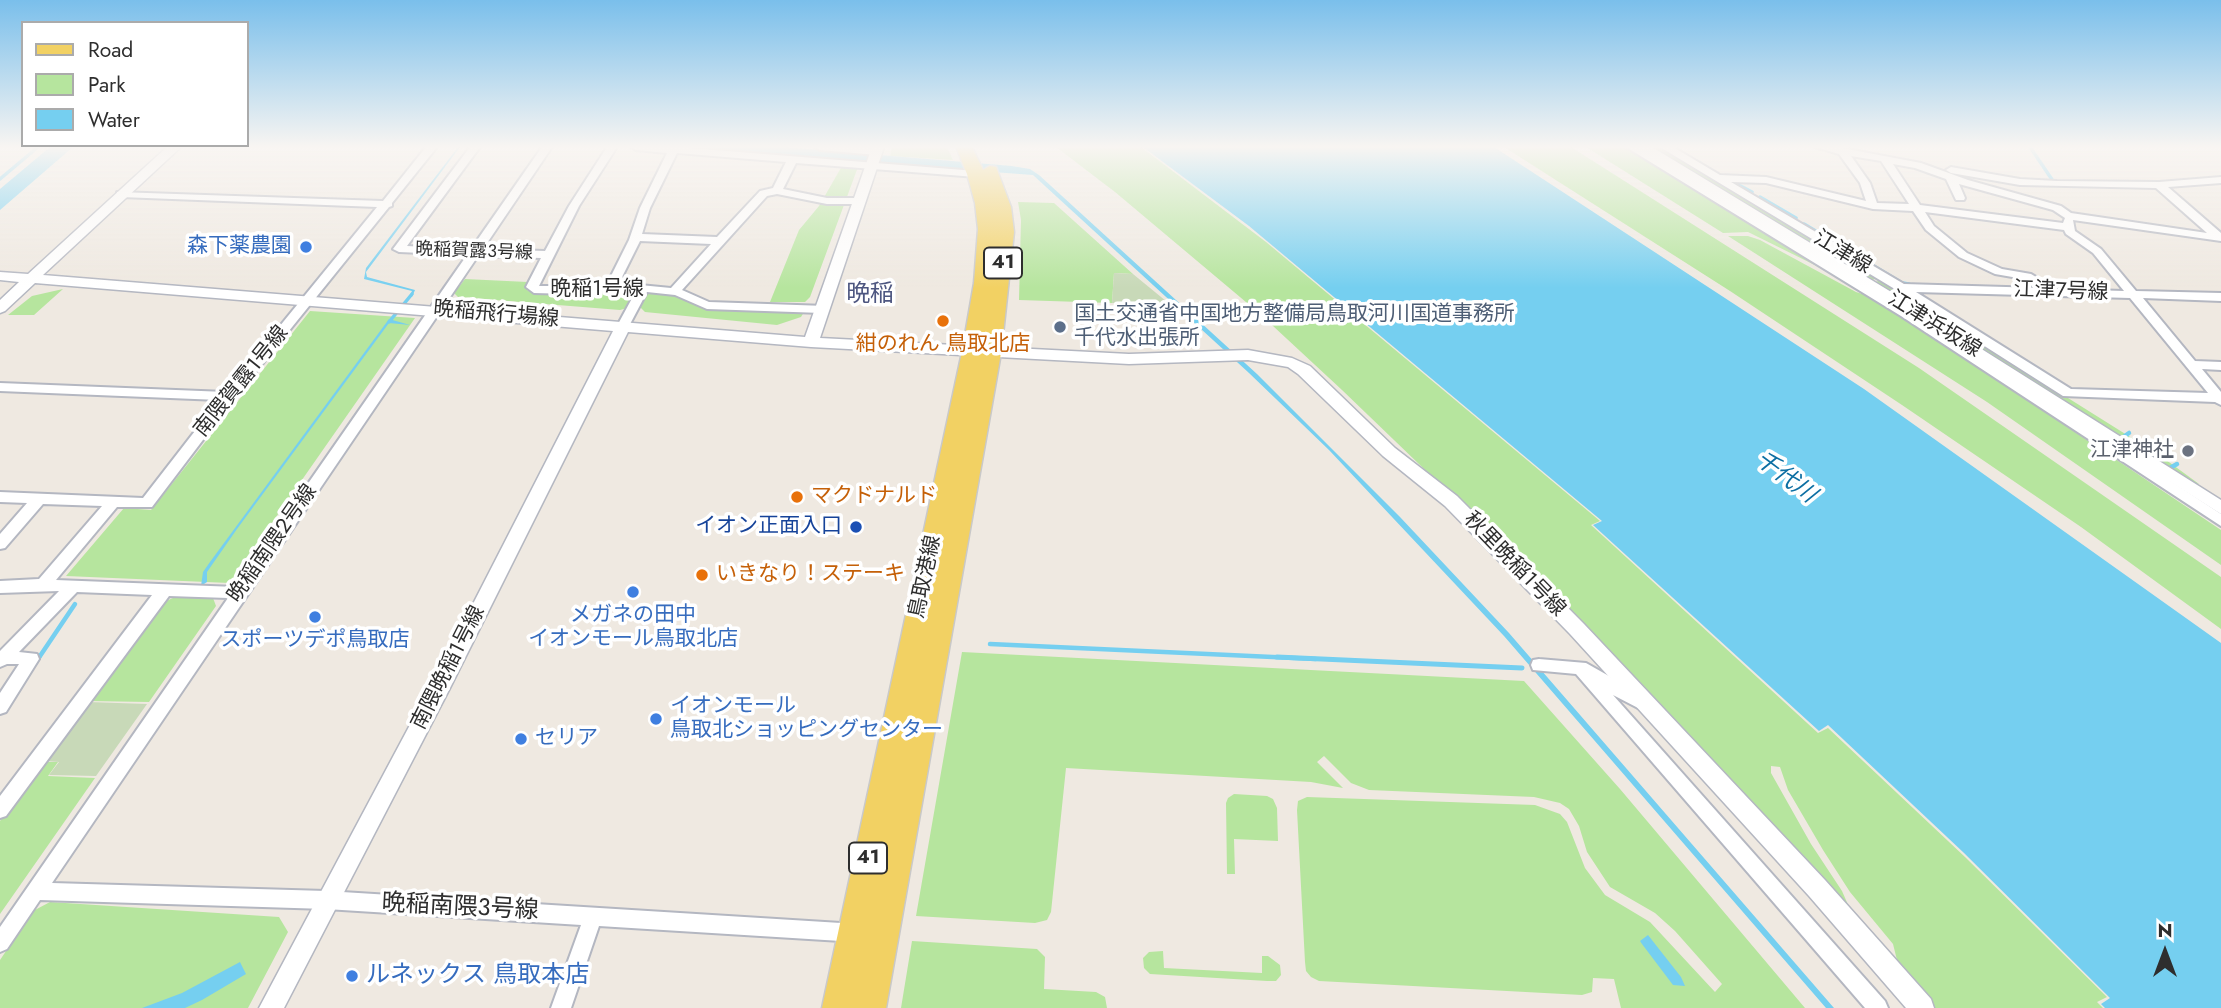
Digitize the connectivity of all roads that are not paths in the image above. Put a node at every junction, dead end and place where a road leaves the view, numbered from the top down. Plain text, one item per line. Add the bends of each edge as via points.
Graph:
1 (121, 194) edge
2 (122, 194) edge
3 (396, 194) edge
4 (440, 194) edge
5 (515, 194) edge
6 (582, 194) edge
7 (652, 194) edge
8 (763, 194) edge
9 (792, 194) edge
10 (862, 194) edge
11 (995, 194) edge
12 (1709, 194) edge
13 (1720, 194) edge
14 (1746, 194) edge
15 (1824, 194) edge
16 (1869, 194) edge
17 (1907, 194) edge
18 (1958, 194) edge
19 (2004, 194) edge
20 (2019, 194) edge
21 (2169, 194) edge
22 (1960, 198) dead end
23 (2017, 198) junction
24 (860, 201) junction
25 (388, 204) junction
26 (1873, 206) junction
27 (1916, 208) junction
28 (2010, 217) junction
29 (2068, 221) junction
30 (636, 237) junction
31 (2220, 238) edge
32 (721, 241) junction
33 (476, 252) junction
34 (549, 255) junction
35 (0, 276) edge
36 (31, 277) junction
37 (611, 287) junction
38 (645, 288) junction
39 (1902, 288) junction
40 (674, 292) junction
41 (2055, 292) junction
42 (2134, 294) junction
43 (2221, 297) edge
44 (308, 299) junction
45 (0, 308) edge
46 (822, 309) junction
47 (435, 310) junction
48 (623, 326) junction
49 (811, 342) junction
50 (982, 353) junction
51 (2192, 365) junction
52 (2221, 366) edge
53 (0, 387) edge
54 (229, 396) junction
55 (2220, 399) edge
56 (0, 497) edge
57 (39, 499) junction
58 (114, 501) junction
59 (2221, 508) edge
60 (2221, 521) edge
61 (2, 542) edge
62 (43, 586) junction
63 (74, 586) junction
64 (0, 587) edge
65 (164, 591) junction
66 (239, 593) junction
67 (2, 659) edge
68 (1539, 665) dead end
69 (1580, 668) junction
70 (1646, 704) junction
71 (0, 708) edge
72 (0, 784) edge
73 (19, 785) junction
74 (0, 810) edge
75 (37, 891) junction
76 (326, 900) junction
77 (593, 916) junction
78 (853, 932) junction
79 (883, 934) junction
80 (0, 943) edge
81 (271, 1008) edge
82 (561, 1008) edge
83 (838, 1008) edge
84 (870, 1008) edge
85 (1878, 1008) edge
86 (1922, 1008) edge

1 - 36 street
2 - 25 street
3 - 25 street, 南隈賀露1号線
4 - 33 street, 晩稲賀露3号線 via 399,248
5 - 33 street, 晩稲南隈2号線
6 - 34 street, 晩稲1号線
7 - 30 street
8 - 32 street
9 - 24 street
10 - 24 street
11 - 50 main road, 鳥取港線 / 41 via 1002,207 1005,232
12 - 60 street via 1905,313
13 - 59 street, 江津浜坂線
14 - 39 street, 江津線
15 - 26 street
16 - 26 street
17 - 27 street
18 - 22 street
19 - 23 street
20 - 23 street
21 - 31 street
23 - 28 street
23 - 29 street via 2057,208
24 - 46 street
25 - 44 street, 南隈賀露1号線
26 - 27 street
27 - 28 street
27 - 41 street via 1930,228 1963,255 1999,272 2027,276
28 - 29 street
29 - 31 street
29 - 42 street via 2070,233 2097,251
30 - 32 street
30 - 37 street
32 - 40 street
33 - 34 street, 晩稲賀露3号線
33 - 47 street, 晩稲南隈2号線
34 - 37 street, 晩稲1号線 via 534,289
35 - 36 street, 晩稲飛行場線
36 - 44 street, 晩稲飛行場線
36 - 45 street
37 - 38 street, 晩稲1号線
38 - 40 street, 晩稲1号線
38 - 48 street
39 - 41 street, 江津7号線
39 - 55 street, 江津線 via 2068,393
40 - 46 street, 晩稲1号線 via 707,305
41 - 42 street, 江津7号線
42 - 43 street, 江津7号線
42 - 51 street
44 - 47 street, 晩稲飛行場線
44 - 54 street, 南隈賀露1号線
46 - 49 street
47 - 48 street, 晩稲飛行場線
47 - 66 street, 晩稲南隈2号線
48 - 49 street, 晩稲飛行場線
48 - 76 street, 南隈晩稲1号線 via 442,684
49 - 50 street, 晩稲飛行場線
50 - 70 street, 秋里晩稲1号線 via 1129,359 1234,356 1292,363 1379,444 1451,501
50 - 78 main road, 鳥取港線 / 41
50 - 79 main road, 鳥取港線 / 41
51 - 52 street
51 - 55 street
53 - 54 street
54 - 58 street, 南隈賀露1号線 via 147,503
56 - 57 street, 南隈賀露1号線
57 - 58 street, 南隈賀露1号線
57 - 61 street
58 - 62 street
62 - 63 street
62 - 64 street
63 - 65 street
63 - 67 street
65 - 66 street
65 - 73 street
66 - 75 street, 晩稲南隈2号線
67 - 71 street via 32,659
68 - 69 street
69 - 70 street
69 - 85 street
70 - 86 street, 秋里晩稲1号線
72 - 73 street
73 - 74 street
75 - 76 street, 晩稲南隈3号線
75 - 80 street, 晩稲南隈2号線
76 - 77 street, 晩稲南隈3号線
76 - 81 street, 南隈晩稲1号線
77 - 78 street, 晩稲南隈3号線
77 - 82 street
78 - 79 street, 晩稲南隈3号線
78 - 83 main road, 鳥取港線 / 41
79 - 84 main road, 鳥取港線 / 41

